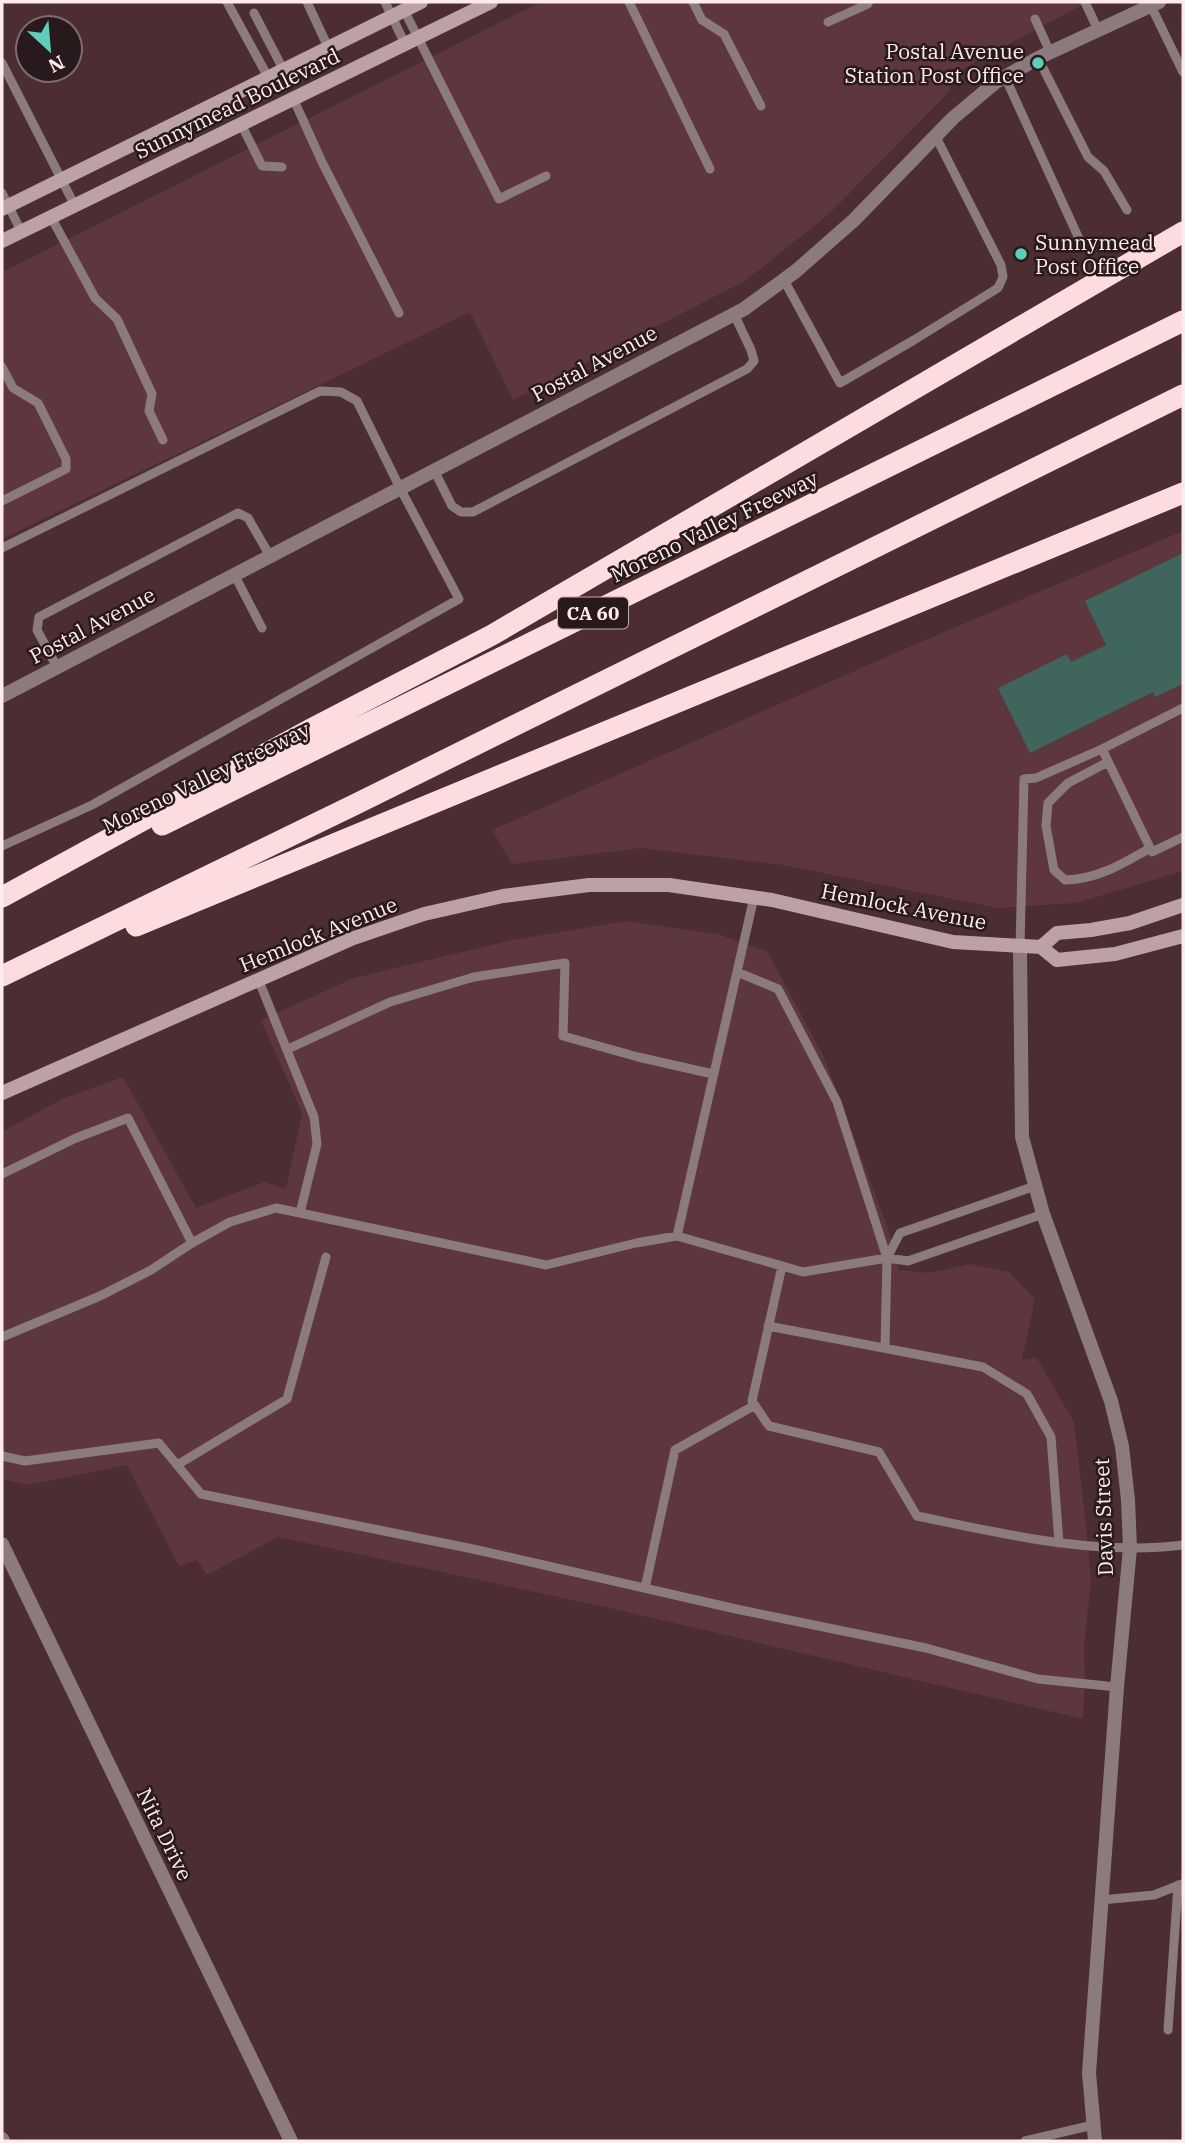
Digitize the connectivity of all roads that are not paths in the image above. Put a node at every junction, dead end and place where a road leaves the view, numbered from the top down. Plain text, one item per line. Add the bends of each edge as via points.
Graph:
1 (227, 2) edge
2 (307, 2) edge
3 (385, 2) edge
4 (421, 2) edge
5 (492, 2) edge
6 (629, 2) edge
7 (693, 2) edge
8 (1084, 2) edge
9 (868, 5) dead end
10 (1146, 5) edge
11 (254, 13) dead end
12 (398, 13) junction
13 (1035, 19) dead end
14 (828, 22) dead end
15 (1098, 30) junction
16 (419, 37) junction
17 (405, 44) junction
18 (328, 47) junction
19 (1044, 55) junction
20 (2, 63) edge
21 (283, 69) junction
22 (1183, 72) edge
23 (268, 77) junction
24 (1005, 77) junction
25 (293, 99) junction
26 (761, 106) dead end
27 (242, 124) junction
28 (936, 137) junction
29 (282, 167) dead end
30 (710, 169) dead end
31 (546, 176) dead end
32 (61, 179) junction
33 (4, 203) edge
34 (75, 206) junction
35 (1127, 210) dead end
36 (51, 217) junction
37 (21, 231) junction
38 (1183, 232) edge
39 (2, 241) edge
40 (1082, 243) dead end
41 (784, 280) junction
42 (399, 313) dead end
43 (734, 314) junction
44 (1183, 321) edge
45 (2, 367) edge
46 (1183, 395) edge
47 (163, 440) dead end
48 (434, 470) junction
49 (400, 488) junction
50 (1183, 493) edge
51 (2, 501) edge
52 (2, 548) edge
53 (270, 556) junction
54 (234, 575) junction
55 (262, 628) dead end
56 (57, 667) junction
57 (2, 696) edge
58 (1183, 708) edge
59 (1102, 749) junction
60 (1108, 762) junction
61 (1183, 837) edge
62 (2, 846) edge
63 (1150, 848) junction
64 (2, 897) edge
65 (754, 897) junction
66 (2, 903) edge
67 (1183, 905) edge
68 (1183, 936) edge
69 (1041, 947) junction
70 (1020, 948) junction
71 (737, 972) junction
72 (2, 979) edge
73 (259, 981) junction
74 (288, 1049) junction
75 (713, 1074) junction
76 (2, 1093) edge
77 (2, 1174) edge
78 (1035, 1186) junction
79 (300, 1213) junction
80 (1043, 1214) junction
81 (677, 1237) junction
82 (192, 1243) junction
83 (326, 1257) dead end
84 (887, 1258) junction
85 (782, 1266) junction
86 (768, 1326) junction
87 (2, 1337) edge
88 (885, 1348) junction
89 (755, 1405) junction
90 (2, 1455) edge
91 (177, 1465) junction
92 (1059, 1543) junction
93 (2, 1544) edge
94 (1183, 1545) edge
95 (1130, 1548) junction
96 (645, 1588) junction
97 (1117, 1687) junction
98 (1180, 1884) edge
99 (1101, 1900) junction
100 (1183, 1950) edge
101 (1173, 1954) junction
102 (1168, 2030) dead end
103 (1093, 2125) junction
104 (291, 2141) edge
105 (1024, 2141) edge
106 (1095, 2141) edge

1 - 23 lane
2 - 18 lane
3 - 12 lane
4 - 12 street, Sunnymead Boulevard
5 - 16 street, Sunnymead Boulevard
6 - 30 lane
7 - 26 lane via 702,20 724,34
8 - 15 lane
9 - 14 lane
10 - 15 street, Postal Avenue
10 - 22 lane
11 - 21 lane
12 - 16 lane
12 - 17 lane
12 - 18 street, Sunnymead Boulevard
13 - 19 lane
15 - 19 street, Postal Avenue
16 - 17 street, Sunnymead Boulevard
16 - 31 lane via 499,199
17 - 25 street, Sunnymead Boulevard
18 - 21 street, Sunnymead Boulevard
19 - 24 street, Postal Avenue
19 - 35 lane via 1088,157 1104,171
20 - 32 lane
21 - 23 street, Sunnymead Boulevard
23 - 32 street, Sunnymead Boulevard
24 - 28 street, Postal Avenue
24 - 40 lane
25 - 27 street, Sunnymead Boulevard
25 - 42 lane
27 - 29 lane via 262,166
27 - 34 street, Sunnymead Boulevard
28 - 41 street, Postal Avenue via 854,220
28 - 41 lane via 1001,265 998,288 840,383
32 - 33 street, Sunnymead Boulevard
32 - 34 lane
33 - 37 lane
34 - 36 street, Sunnymead Boulevard
36 - 37 street, Sunnymead Boulevard
36 - 47 lane via 95,298 117,319 152,394 149,411
37 - 39 street, Sunnymead Boulevard
38 - 64 highway via 492,635
41 - 43 street, Postal Avenue
43 - 48 street, Postal Avenue
43 - 48 lane via 754,360 747,369 497,500 473,512 461,512 452,506
44 - 66 highway, Moreno Valley Freeway / CA 60
45 - 51 lane via 13,388 38,403 66,459 66,469
46 - 72 highway
48 - 49 street, Postal Avenue
49 - 52 lane via 357,401 341,392 320,391
49 - 53 street, Postal Avenue
49 - 62 lane via 459,599 92,805
50 - 72 highway
53 - 54 street, Postal Avenue
53 - 56 lane via 248,518 238,513 39,617 37,631
54 - 55 lane
54 - 56 street, Postal Avenue
56 - 57 street, Postal Avenue
58 - 59 lane
59 - 60 lane
59 - 70 lane via 1024,779
60 - 63 lane
60 - 63 lane via 1068,783 1048,803 1046,826 1054,870 1065,880 1082,880
61 - 63 lane via 1152,852
65 - 70 street, Hemlock Avenue via 953,942
65 - 71 lane
65 - 73 street, Hemlock Avenue via 669,885 589,885 503,896 351,939
67 - 69 street, Hemlock Avenue via 1130,923 1057,933
68 - 69 street, Hemlock Avenue via 1115,954 1057,960
69 - 70 street, Hemlock Avenue
70 - 78 street, Davis Street via 1022,1137
71 - 75 lane
71 - 84 lane via 778,989 836,1102
73 - 74 lane
73 - 76 street, Hemlock Avenue
74 - 75 lane via 390,1002 474,977 565,963 563,1036
74 - 79 lane via 314,1116 317,1144
75 - 81 lane
77 - 82 lane via 128,1118
78 - 80 street, Davis Street
78 - 84 lane via 900,1233
79 - 81 lane via 546,1265
79 - 82 lane via 276,1208 230,1222
80 - 84 lane via 908,1261
80 - 95 street, Davis Street via 1111,1401 1122,1446
81 - 85 lane
82 - 87 lane via 100,1296
83 - 91 lane via 287,1399
84 - 85 lane via 803,1272
84 - 88 lane
85 - 86 lane
86 - 88 lane
86 - 89 lane via 752,1401
88 - 92 lane via 984,1367 1027,1394 1051,1437
89 - 92 lane via 769,1426 878,1452 917,1516
89 - 96 lane via 675,1450
90 - 91 lane via 25,1461 159,1443
91 - 96 lane via 201,1494
92 - 95 lane
93 - 104 street, Nita Drive
94 - 95 lane
95 - 97 street, Davis Street
96 - 97 lane via 926,1648 1038,1679
97 - 99 street, Davis Street
98 - 99 lane via 1154,1895
98 - 101 lane
99 - 103 street, Davis Street via 1088,2073
100 - 101 lane
101 - 102 lane
103 - 105 lane
103 - 106 street, Davis Street

